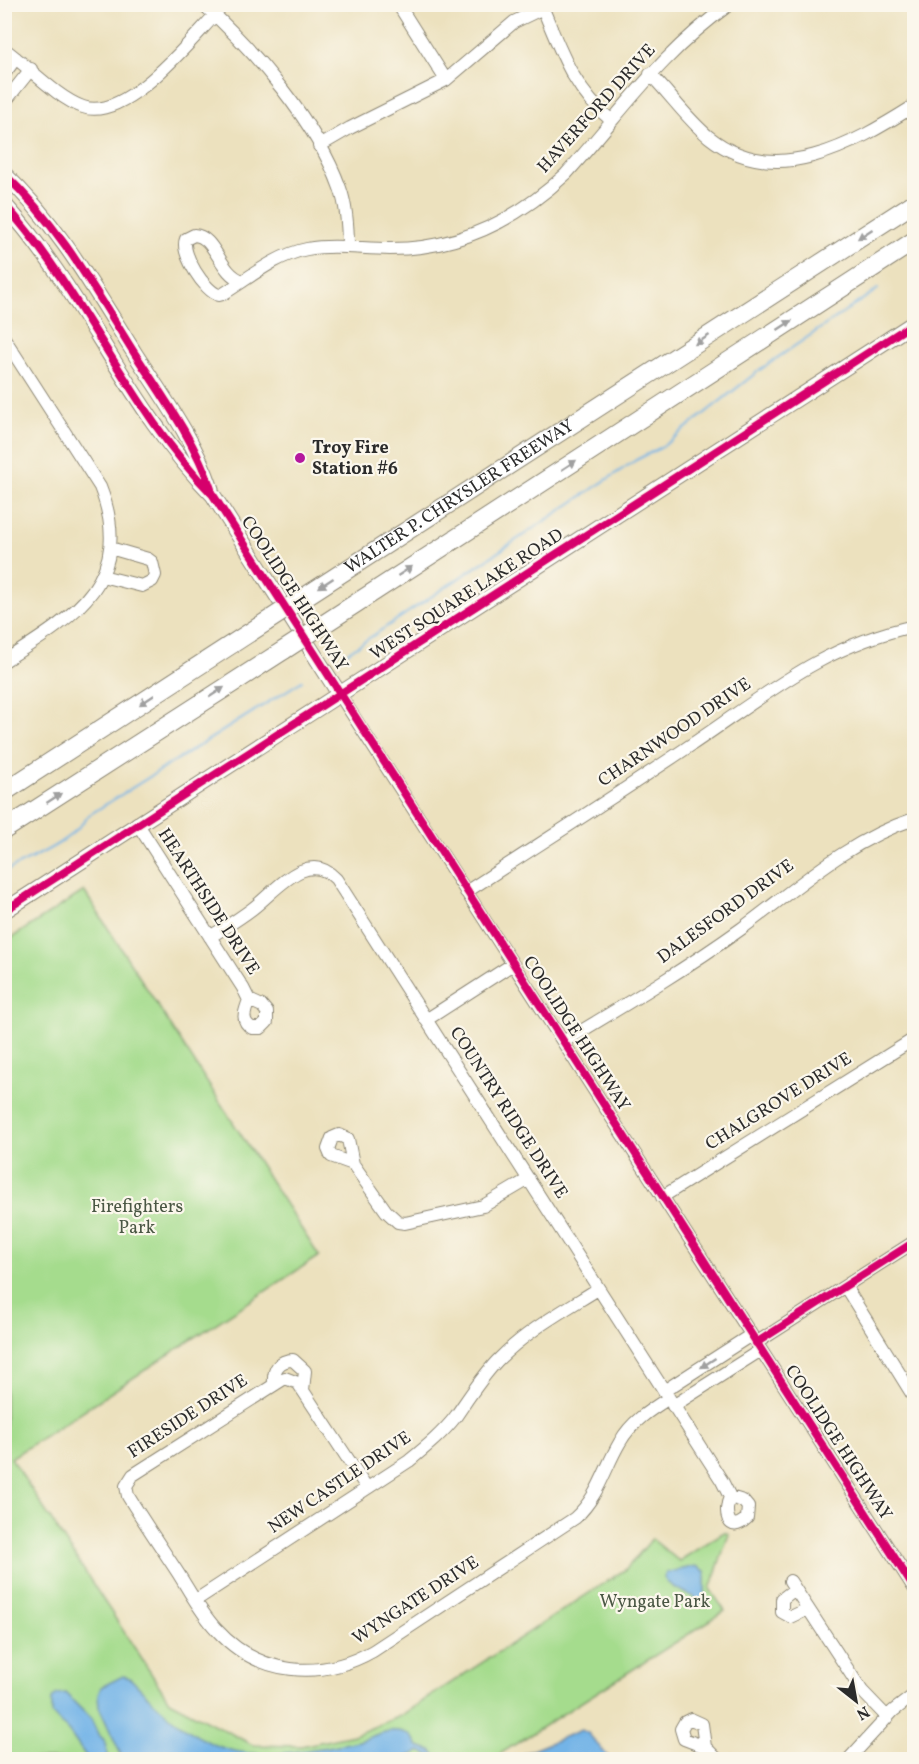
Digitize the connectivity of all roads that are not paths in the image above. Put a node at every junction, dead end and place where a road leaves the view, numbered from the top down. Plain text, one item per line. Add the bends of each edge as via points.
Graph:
1 (203, 4) edge
2 (398, 4) edge
3 (730, 4) edge
4 (542, 6) edge
5 (215, 15) junction
6 (4, 49) edge
7 (16, 58) junction
8 (31, 69) junction
9 (4, 74) edge
10 (650, 74) junction
11 (446, 80) junction
12 (4, 103) edge
13 (915, 106) edge
14 (611, 120) junction
15 (319, 146) junction
16 (4, 174) edge
17 (915, 203) edge
18 (4, 204) edge
19 (915, 241) edge
20 (348, 247) junction
21 (243, 281) junction
22 (912, 330) edge
23 (4, 338) edge
24 (213, 495) junction
25 (110, 548) junction
26 (102, 576) junction
27 (915, 626) edge
28 (4, 661) edge
29 (340, 695) junction
30 (4, 792) edge
31 (915, 819) edge
32 (137, 823) junction
33 (4, 830) edge
34 (466, 892) junction
35 (4, 911) edge
36 (210, 937) junction
37 (513, 964) junction
38 (249, 1000) dead end
39 (426, 1020) junction
40 (915, 1039) edge
41 (563, 1042) junction
42 (353, 1164) dead end
43 (529, 1179) junction
44 (662, 1197) junction
45 (915, 1242) edge
46 (845, 1286) junction
47 (598, 1289) junction
48 (756, 1343) junction
49 (274, 1383) junction
50 (303, 1390) junction
51 (915, 1397) edge
52 (669, 1398) junction
53 (126, 1486) joint
54 (367, 1488) junction
55 (730, 1497) dead end
56 (915, 1588) edge
57 (195, 1600) junction
58 (808, 1609) junction
59 (915, 1695) edge
60 (887, 1717) junction
61 (705, 1747) dead end
62 (718, 1760) edge
63 (848, 1760) edge

1 - 5 street
2 - 11 street
3 - 10 street, HAVERFORD DRIVE
4 - 11 street via 514,22
4 - 14 street via 578,85
5 - 8 street via 151,79 107,107 89,109 78,105
5 - 15 street via 279,87
6 - 7 street
7 - 8 street
7 - 9 street
8 - 12 street
10 - 13 street via 708,137 737,154 768,161 797,160 826,152
10 - 14 street, HAVERFORD DRIVE
11 - 15 street
14 - 20 street, HAVERFORD DRIVE via 550,189 498,223 437,244 389,249
15 - 20 street via 341,190
16 - 24 main road, COOLIDGE HIGHWAY via 53,227 76,260 169,407 205,471
17 -> 30 highway, WALTER P. CHRYSLER FREEWAY, bridge
18 - 24 main road, COOLIDGE HIGHWAY via 48,256 152,419
33 -> 19 highway, WALTER P. CHRYSLER FREEWAY, bridge
20 - 21 street, HAVERFORD DRIVE via 298,251
21 - 21 street, HAVERFORD DRIVE via 229,274 205,238 198,235 186,239 186,255 213,294 223,294
22 - 29 main road, WEST SQUARE LAKE ROAD
23 - 25 street via 100,487 108,508
24 - 29 main road, COOLIDGE HIGHWAY
25 - 26 street
25 - 26 street via 148,559 155,575 142,586
26 - 28 street via 69,619
27 - 34 street, CHARNWOOD DRIVE via 847,647 794,674
29 - 32 main road, WEST SQUARE LAKE ROAD
29 - 34 street, COOLIDGE HIGHWAY
31 - 41 street, DALESFORD DRIVE via 881,832 836,858 719,944
32 - 35 main road, WEST SQUARE LAKE ROAD
32 - 36 street, HEARTHSIDE DRIVE
34 - 37 street, COOLIDGE HIGHWAY
36 - 38 street, HEARTHSIDE DRIVE
36 - 39 street, COUNTRY RIDGE DRIVE via 250,911 297,872 311,867 324,869 336,879
37 - 39 street
37 - 41 street, COOLIDGE HIGHWAY
39 - 43 street, COUNTRY RIDGE DRIVE
40 - 44 street, CHALGROVE DRIVE
41 - 44 street, COOLIDGE HIGHWAY
42 - 43 street via 392,1218 405,1223 483,1206
43 - 47 street, COUNTRY RIDGE DRIVE
44 - 48 street, COOLIDGE HIGHWAY
45 - 46 street
46 - 48 street
46 - 51 street
47 - 52 street, COUNTRY RIDGE DRIVE
47 - 54 street, NEW CASTLE DRIVE via 520,1340 482,1378 432,1443
48 - 52 street, WYNGATE DRIVE
48 -> 52 street, WYNGATE DRIVE
48 - 56 street, COOLIDGE HIGHWAY
49 - 50 street, FIRESIDE DRIVE via 291,1379
49 - 50 street, FIRESIDE DRIVE via 278,1365 293,1360 305,1371
49 - 53 street, FIRESIDE DRIVE via 133,1475
50 - 54 street, FIRESIDE DRIVE
52 - 55 street, COUNTRY RIDGE DRIVE
52 - 57 street, WYNGATE DRIVE via 625,1434 597,1493 575,1518 351,1662 315,1671 264,1663 226,1640
53 - 57 street, WYNGATE DRIVE via 128,1496
54 - 57 street, NEW CASTLE DRIVE
58 - 58 street via 793,1585 782,1599 782,1612 791,1617
58 - 60 street via 862,1691
59 - 60 street
60 - 63 street
61 - 62 street

